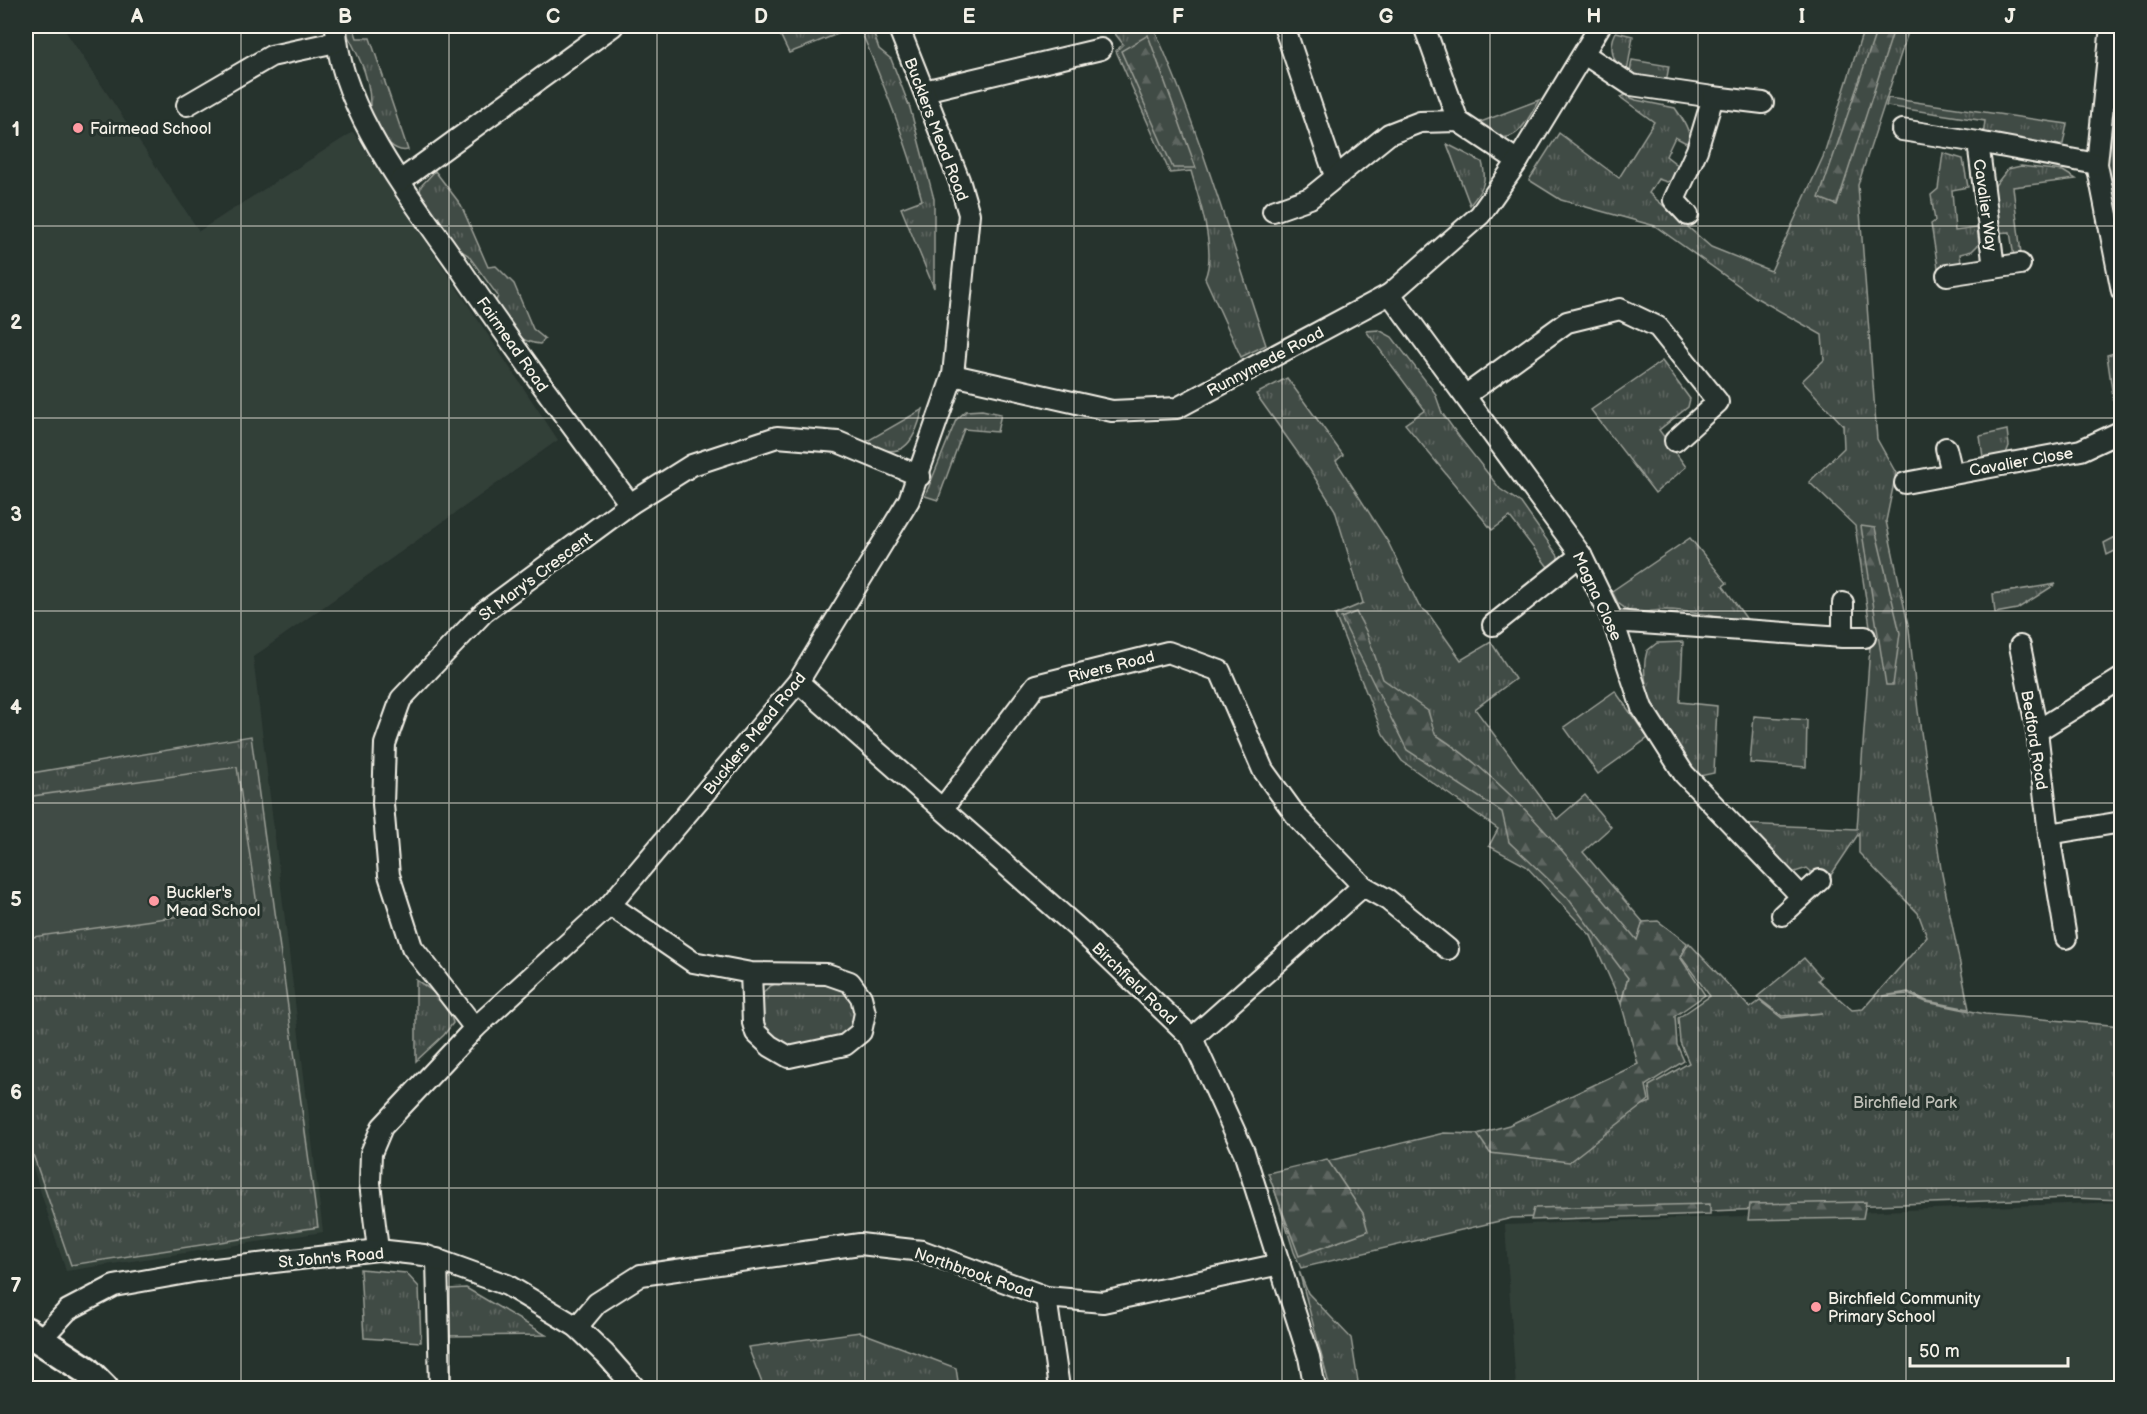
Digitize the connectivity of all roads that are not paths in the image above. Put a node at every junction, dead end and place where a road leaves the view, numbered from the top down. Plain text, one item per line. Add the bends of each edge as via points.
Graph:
1 (613, 26) edge
2 (898, 26) edge
3 (1284, 26) edge
4 (1424, 26) edge
5 (1600, 26) edge
6 (2111, 26) edge
7 (336, 34) edge
8 (1101, 49) dead end
9 (1584, 54) junction
10 (924, 91) junction
11 (1713, 97) junction
12 (1763, 103) dead end
13 (188, 105) dead end
14 (1458, 121) junction
15 (1902, 130) dead end
16 (1978, 142) junction
17 (1518, 161) junction
18 (2097, 164) junction
19 (1335, 176) junction
20 (400, 181) junction
21 (1273, 211) dead end
22 (1688, 215) dead end
23 (2020, 264) dead end
24 (1994, 268) junction
25 (1947, 274) dead end
26 (2121, 291) edge
27 (1390, 294) junction
28 (953, 375) junction
29 (1466, 395) junction
30 (2121, 431) edge
31 (1675, 441) dead end
32 (1946, 448) dead end
33 (1952, 473) junction
34 (920, 476) junction
35 (1905, 483) dead end
36 (630, 504) junction
37 (1581, 555) junction
38 (1843, 603) dead end
39 (1613, 621) junction
40 (1493, 626) dead end
41 (1843, 637) junction
42 (1865, 637) dead end
43 (2020, 646) dead end
44 (2121, 678) edge
45 (798, 682) junction
46 (2037, 731) junction
47 (943, 808) junction
48 (2121, 822) edge
49 (2049, 834) junction
50 (1820, 880) dead end
51 (1363, 886) junction
52 (1801, 896) junction
53 (609, 905) junction
54 (1782, 915) dead end
55 (2066, 938) dead end
56 (1449, 949) dead end
57 (751, 973) junction
58 (476, 1028) junction
59 (1192, 1038) junction
60 (378, 1250) junction
61 (436, 1259) junction
62 (1280, 1264) junction
63 (1046, 1297) junction
64 (577, 1327) junction
65 (33, 1336) edge
66 (104, 1389) edge
67 (440, 1389) edge
68 (635, 1389) edge
69 (1059, 1389) edge
70 (1315, 1389) edge

1 - 20 street
2 - 10 street, Bucklers Mead Road
3 - 19 street
4 - 14 street
5 - 9 street, Runnymede Road
6 - 18 street
7 - 13 street via 271,56
7 - 20 street, Fairmead Road via 360,116
8 - 10 street
9 - 11 street via 1631,85
9 - 17 street, Runnymede Road
10 - 28 street, Bucklers Mead Road via 969,214
11 - 12 street
11 - 22 street via 1697,150 1667,195
14 - 17 street
14 - 19 street via 1420,122 1389,134
15 - 16 street, Cavalier Way
16 - 18 street, Cavalier Way
16 - 24 street, Cavalier Way
17 - 27 street, Runnymede Road via 1480,215
18 - 26 street
19 - 21 street via 1310,198
20 - 36 street, Fairmead Road via 529,369
23 - 24 street, Cavalier Way
24 - 25 street, Cavalier Way
27 - 28 street, Runnymede Road via 1177,408 1112,411
27 - 29 street, Magna Close
28 - 34 street, Bucklers Mead Road
29 - 31 street via 1567,322 1620,309 1658,327 1718,402
29 - 37 street, Magna Close
30 - 33 street, Cavalier Close via 2081,450
32 - 33 street, Cavalier Close
33 - 35 street, Cavalier Close
34 - 36 street, St Mary's Crescent via 838,442 777,437 692,465
34 - 45 street, Bucklers Mead Road
36 - 58 street, St Mary's Crescent via 484,612 401,699 386,744 383,804 389,875 412,947
37 - 39 street, Magna Close
37 - 40 street
38 - 41 street
39 - 41 street
39 - 52 street, Magna Close via 1642,708 1684,774
41 - 42 street
43 - 46 street, Bedford Road
44 - 46 street
45 - 47 street, Birchfield Road
45 - 53 street, Bucklers Mead Road
46 - 49 street, Bedford Road
47 - 51 street, Rivers Road via 1035,685 1168,652 1220,671 1263,770 1297,817
47 - 59 street, Birchfield Road via 1081,931
48 - 49 street
49 - 55 street, Bedford Road
50 - 52 street
51 - 56 street, Rivers Road via 1388,900
51 - 59 street
52 - 54 street
53 - 57 street via 693,962
53 - 58 street, Bucklers Mead Road
57 - 57 street via 827,974 850,982 861,997 865,1013 861,1032 845,1045 789,1057 756,1033
58 - 60 street, Bucklers Mead Road via 382,1127 372,1153 370,1183
59 - 62 street, Birchfield Road via 1244,1152
60 - 61 street, St John's Road
60 - 65 street, St John's Road via 198,1270 114,1286 68,1310
61 - 64 street, St John's Road via 507,1285
61 - 67 street
62 - 63 street, Northbrook Road via 1103,1302
62 - 70 street, Birchfield Road
63 - 64 street, Northbrook Road via 922,1251 860,1244 641,1275 597,1304
63 - 69 street
64 - 68 street, St John's Road
65 - 66 street via 86,1370

